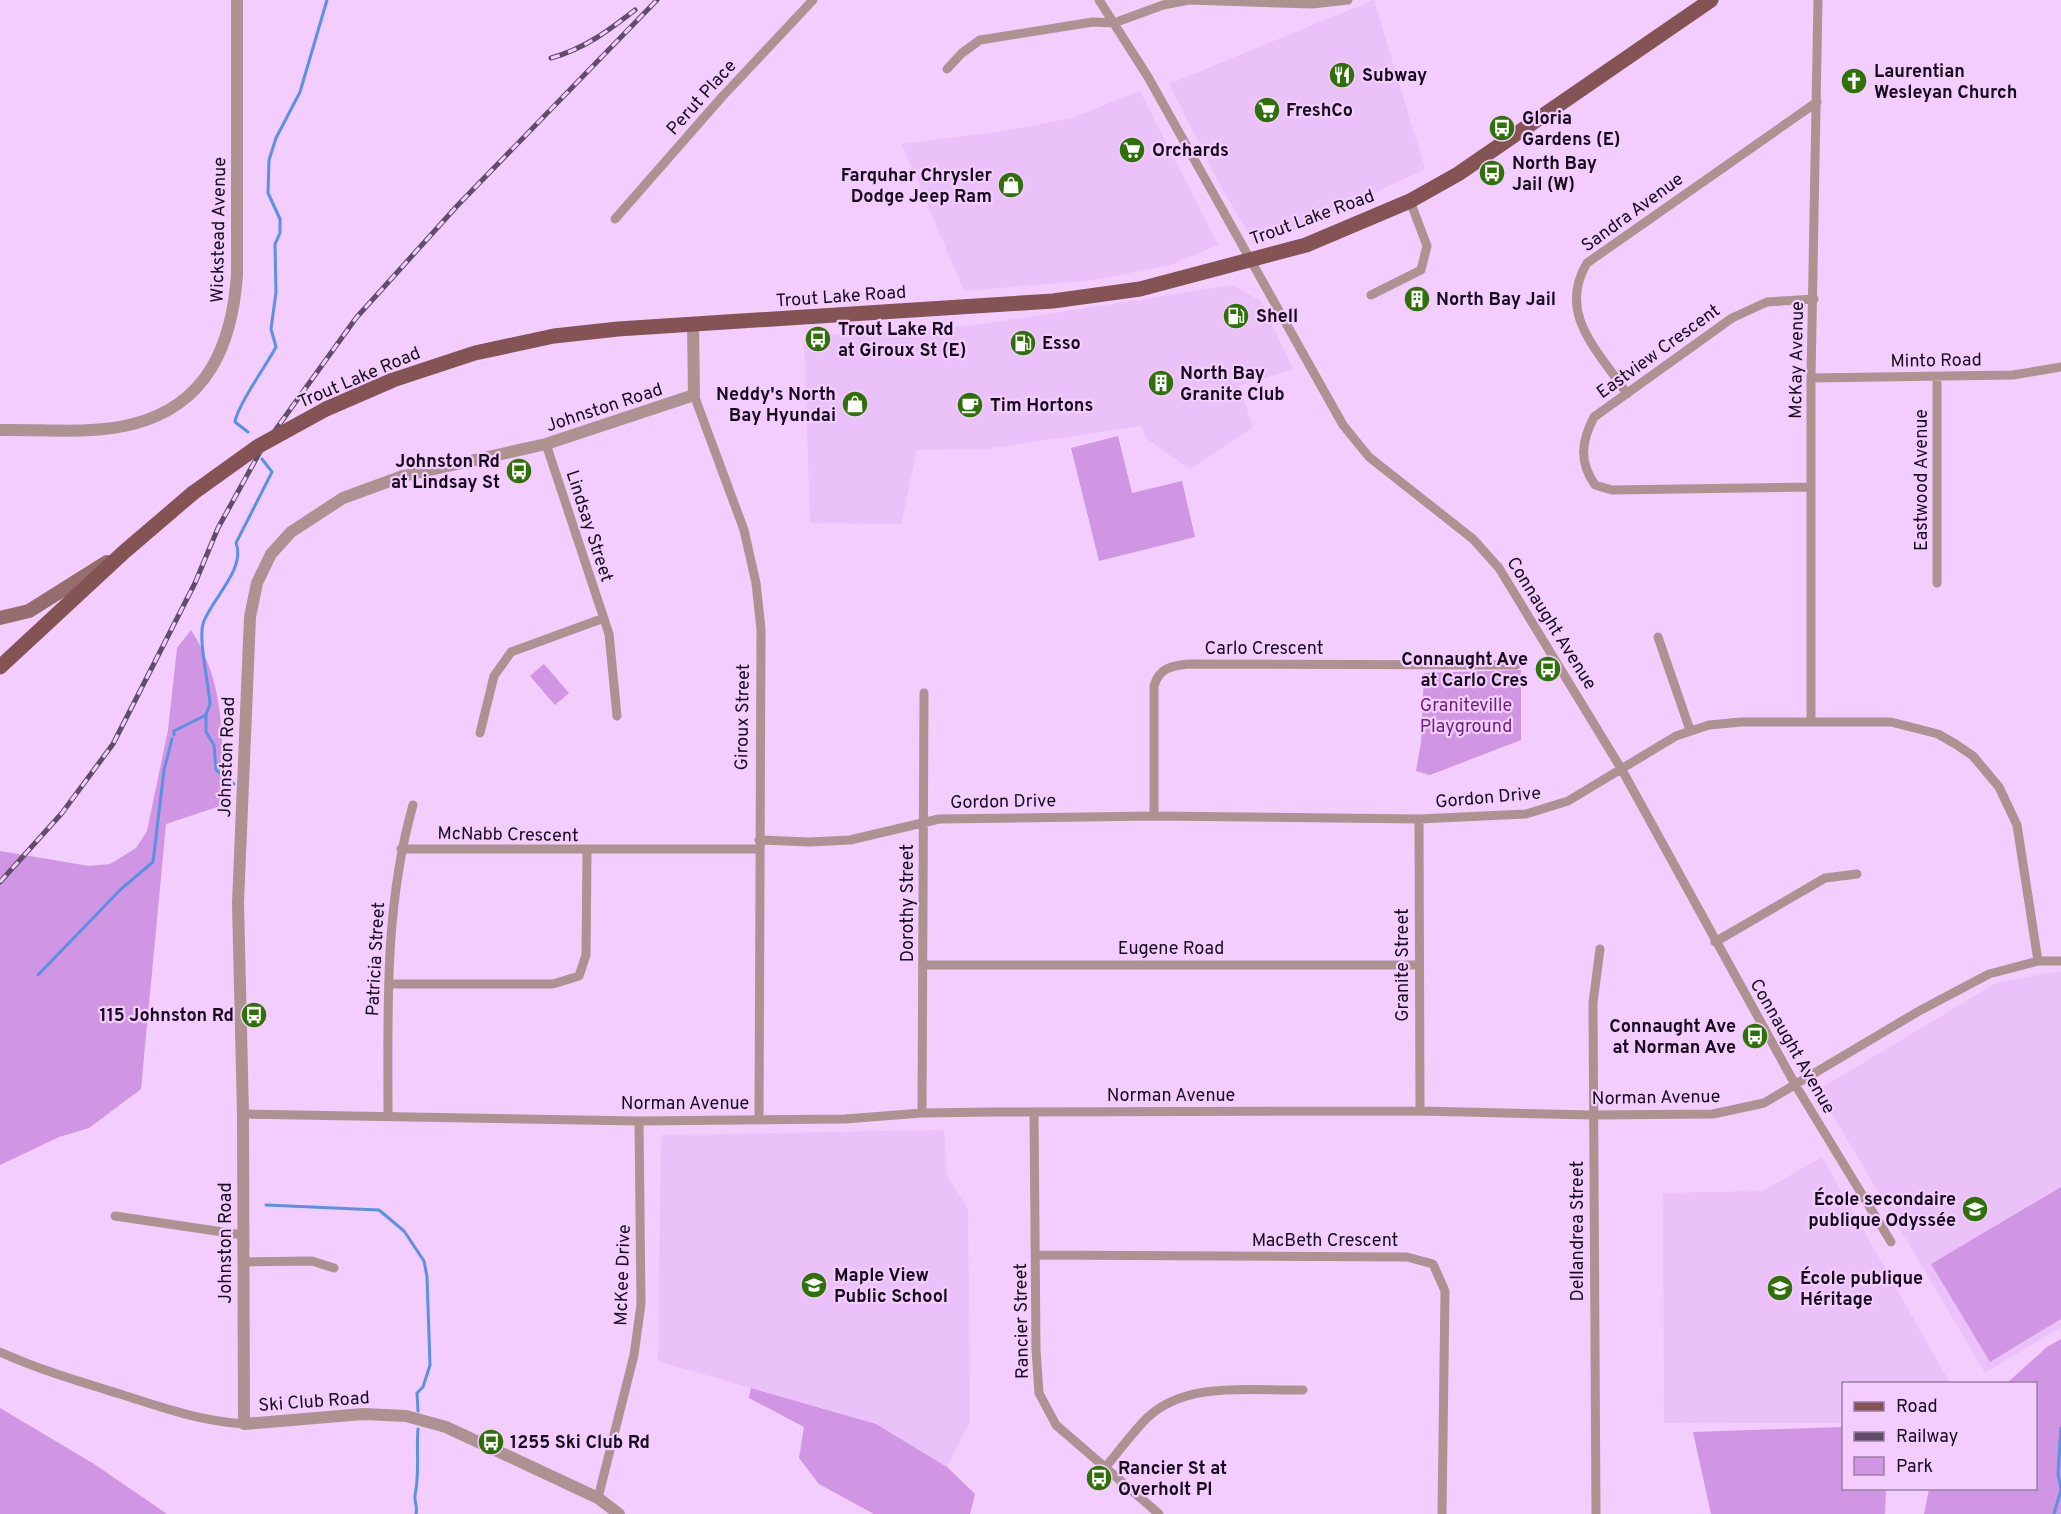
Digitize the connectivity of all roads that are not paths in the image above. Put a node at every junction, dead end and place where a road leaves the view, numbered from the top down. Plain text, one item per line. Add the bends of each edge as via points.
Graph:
1 (237, 0) edge
2 (813, 0) edge
3 (1099, 0) edge
4 (1348, 0) edge
5 (1711, 0) edge
6 (1818, 0) edge
7 (1114, 22) junction
8 (947, 69) dead end
9 (1816, 102) junction
10 (1410, 201) junction
11 (615, 219) dead end
12 (1250, 261) junction
13 (1371, 295) dead end
14 (1814, 299) junction
15 (693, 326) junction
16 (2061, 368) edge
17 (1811, 378) junction
18 (1937, 378) junction
19 (1627, 394) junction
20 (694, 395) junction
21 (0, 430) edge
22 (546, 444) junction
23 (1811, 487) junction
24 (124, 552) junction
25 (1937, 583) dead end
26 (0, 618) edge
27 (604, 618) junction
28 (1658, 637) dead end
29 (3, 658) edge
30 (1516, 665) dead end
31 (924, 693) dead end
32 (617, 716) dead end
33 (1811, 722) junction
34 (1690, 730) junction
35 (480, 733) dead end
36 (1622, 770) junction
37 (414, 805) dead end
38 (1154, 816) junction
39 (1419, 819) junction
40 (923, 822) junction
41 (759, 844) junction
42 (400, 849) junction
43 (587, 851) junction
44 (1857, 874) dead end
45 (1715, 942) junction
46 (1600, 949) dead end
47 (2038, 960) junction
48 (2061, 961) edge
49 (1418, 964) junction
50 (924, 965) junction
51 (389, 984) junction
52 (1796, 1086) junction
53 (1420, 1111) junction
54 (1034, 1112) junction
55 (922, 1113) junction
56 (243, 1114) junction
57 (388, 1116) junction
58 (1593, 1116) junction
59 (759, 1119) junction
60 (639, 1121) junction
61 (115, 1216) dead end
62 (243, 1235) junction
63 (1891, 1242) dead end
64 (1036, 1255) junction
65 (244, 1262) junction
66 (334, 1268) dead end
67 (0, 1352) edge
68 (1303, 1390) dead end
69 (244, 1424) junction
70 (1105, 1468) junction
71 (598, 1498) junction
72 (619, 1514) edge
73 (1159, 1514) edge
74 (1442, 1514) edge
75 (1596, 1514) edge

1 - 21 street, Wickstead Avenue via 237,274 234,313 222,351 208,375 176,406 133,424 93,429
2 - 11 street, Perut Place
3 - 7 street, Connaught Avenue
4 - 7 street via 1312,4 1189,0 1163,4
5 - 10 main road, Trout Lake Road via 1458,174
6 - 9 street, McKay Avenue
7 - 8 street via 980,40
7 - 12 street, Connaught Avenue
9 - 14 street, McKay Avenue
9 - 19 street, Sandra Avenue via 1587,263 1578,278 1577,313 1583,330
10 - 12 main road, Trout Lake Road via 1306,245
10 - 13 street via 1426,246 1421,270
12 - 15 main road, Trout Lake Road via 1140,289 1053,302
12 - 36 street, Connaught Avenue via 1343,425 1369,457 1473,539 1499,568
14 - 17 street, McKay Avenue
14 - 19 street, Eastview Crescent via 1767,302 1732,318
15 - 20 street, Giroux Street
15 - 24 main road, Trout Lake Road, bridge via 554,336 475,353 393,380 257,447 193,493
16 - 18 street, Minto Road via 2013,375
17 - 18 street, Minto Road
17 - 23 street, McKay Avenue
18 - 25 street, Eastwood Avenue
19 - 23 street, Eastview Crescent via 1594,417 1585,434 1585,470 1595,485 1612,490
20 - 22 street, Johnston Road
20 - 41 street, Giroux Street via 744,530 756,583 761,629
22 - 27 street, Lindsay Street
22 - 56 street, Johnston Road via 403,476 343,498 291,532 271,554 257,583 250,617 238,903
23 - 33 street, McKay Avenue
24 - 26 main road via 29,611
24 - 29 main road, Trout Lake Road
27 - 32 street, Lindsay Street
27 - 35 street via 511,652 494,676
28 - 34 street
30 - 38 street, Carlo Crescent via 1188,664 1164,669 1156,676 1154,686
31 - 40 street, Dorothy Street
33 - 34 street, Gordon Drive via 1725,723
33 - 47 street, Gordon Drive via 1891,722 1914,726 1957,745 1987,771 2000,786 2016,825
34 - 36 street, Gordon Drive
36 - 39 street, Gordon Drive via 1548,809 1503,816
36 - 45 street, Connaught Avenue
37 - 42 street, Patricia Street
38 - 39 street, Gordon Drive
38 - 40 street, Gordon Drive
39 - 49 street, Granite Street
40 - 41 street, Gordon Drive via 850,840
40 - 50 street, Dorothy Street
41 - 43 street, Gordon Drive
41 - 59 street, Giroux Street
42 - 43 street, McNabb Crescent
42 - 51 street, Patricia Street via 390,921
43 - 51 street, McNabb Crescent via 586,955 579,976 553,984
44 - 45 street via 1825,878
45 - 52 street, Connaught Avenue
46 - 58 street, Dellandrea Street via 1593,1003
47 - 48 street, Norman Avenue
47 - 52 street, Norman Avenue via 1989,974 1919,1011
49 - 50 street, Eugene Road
49 - 53 street, Granite Street
50 - 55 street, Dorothy Street
51 - 57 street, Patricia Street
52 - 58 street, Norman Avenue via 1764,1103 1713,1114
52 - 63 street, Connaught Avenue
53 - 54 street, Norman Avenue
53 - 58 street, Norman Avenue
54 - 55 street, Norman Avenue
54 - 64 street, Rancier Street
55 - 59 street, Norman Avenue via 845,1119
56 - 57 street, Norman Avenue
56 - 62 street, Johnston Road
57 - 60 street, Norman Avenue
58 - 75 street, Dellandrea Street
59 - 60 street, Norman Avenue
60 - 71 street, McKee Drive via 641,1304 634,1355
61 - 62 street
62 - 65 street, Johnston Road
64 - 70 street, Rancier Street via 1039,1393 1056,1425
64 - 74 street, MacBeth Crescent via 1407,1257 1433,1264 1445,1291
65 - 66 street via 312,1261
65 - 69 street, Johnston Road
67 - 69 street, Ski Club Road via 36,1368 184,1415
68 - 70 street via 1204,1392 1174,1400 1148,1417
69 - 71 street, Ski Club Road via 363,1414 406,1416 446,1427
70 - 73 street, Rancier Street
71 - 72 street, Ski Club Road

